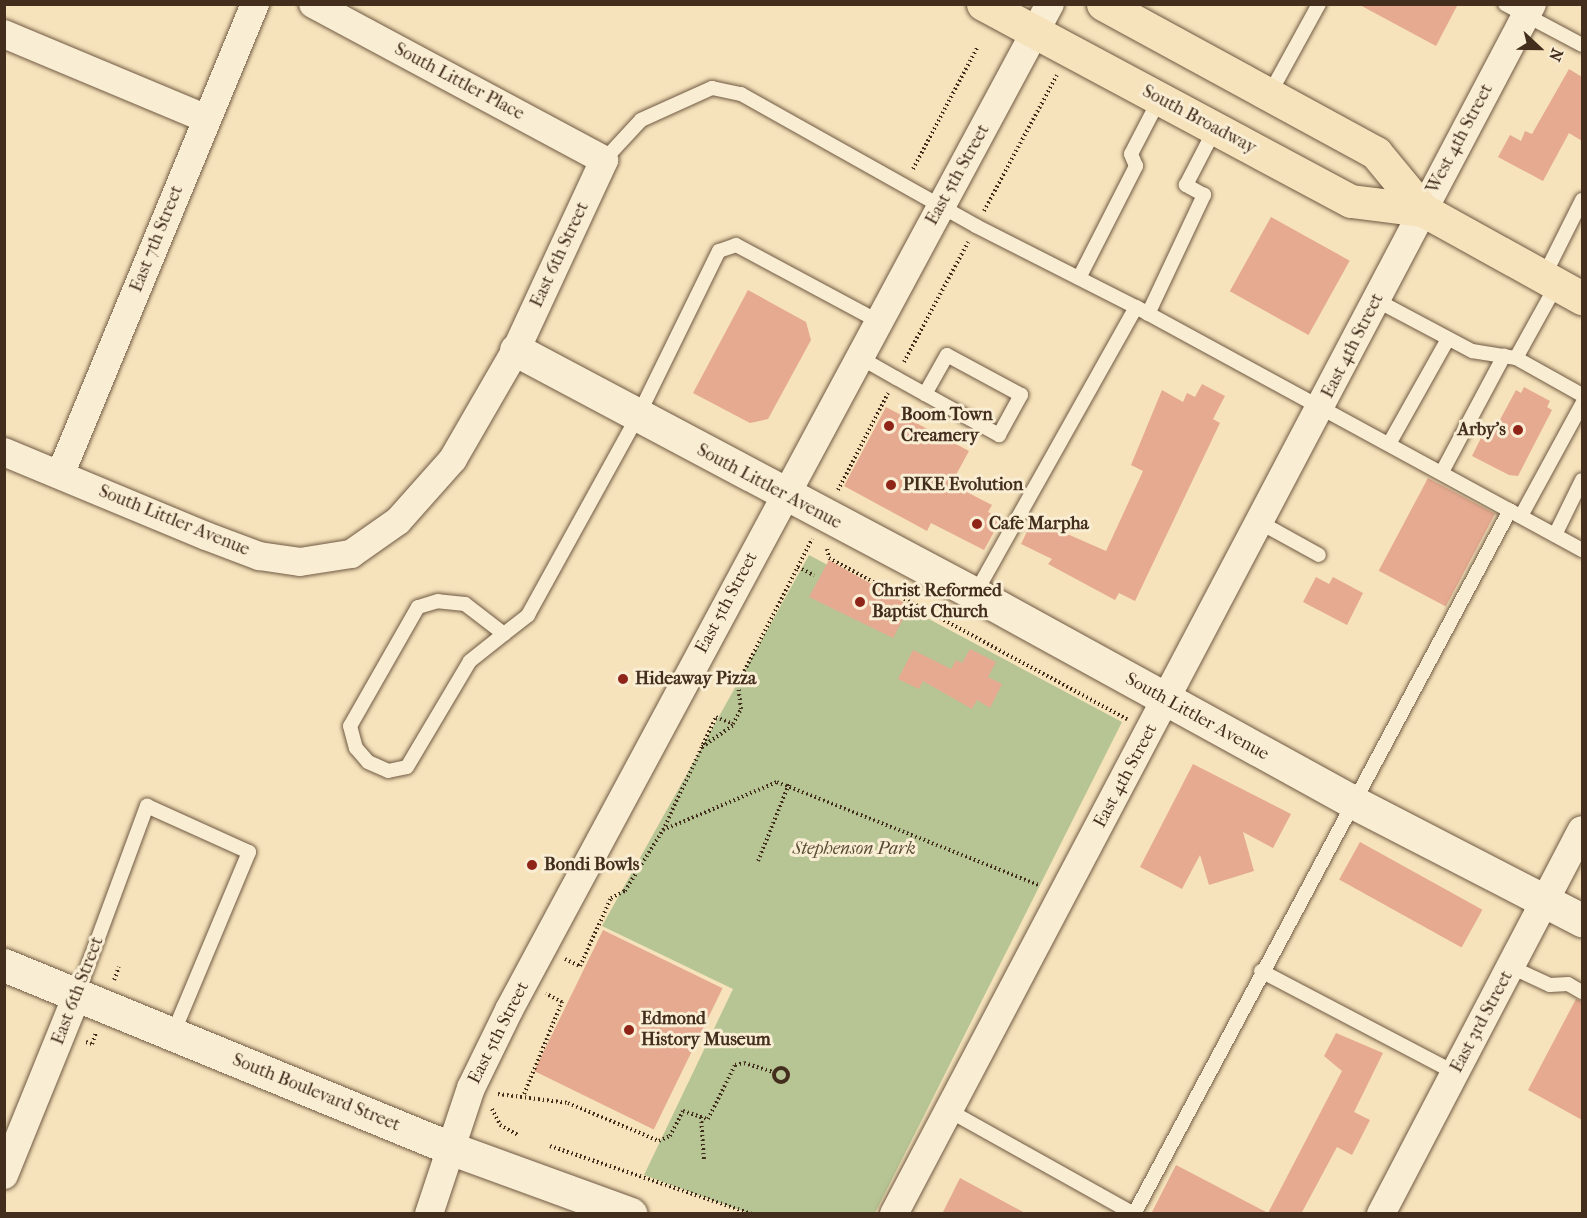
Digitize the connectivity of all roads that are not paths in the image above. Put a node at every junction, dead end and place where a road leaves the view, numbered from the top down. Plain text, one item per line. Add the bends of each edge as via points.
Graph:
1 (255, 4) edge
2 (313, 4) edge
3 (983, 4) edge
4 (1103, 4) edge
5 (1319, 4) edge
6 (1521, 8) edge
7 (1138, 13) edge
8 (1043, 19) edge
9 (4, 34) edge
10 (1582, 45) edge
11 (1269, 95) junction
12 (1159, 100) junction
13 (207, 120) junction
14 (1215, 129) junction
15 (604, 160) junction
16 (1582, 200) edge
17 (941, 206) junction
18 (1423, 210) junction
19 (1079, 278) junction
20 (1561, 286) edge
21 (1376, 300) junction
22 (1136, 307) junction
23 (1148, 314) junction
24 (878, 321) junction
25 (1448, 339) junction
26 (516, 350) junction
27 (859, 357) junction
28 (1510, 357) junction
29 (925, 394) junction
30 (1582, 395) edge
31 (1582, 404) edge
32 (1322, 407) junction
33 (638, 416) junction
34 (1389, 444) junction
35 (4, 452) edge
36 (1442, 472) junction
37 (60, 475) junction
38 (1582, 480) edge
39 (784, 495) junction
40 (1515, 513) junction
41 (1261, 523) junction
42 (1555, 535) junction
43 (1582, 550) edge
44 (1319, 555) dead end
45 (975, 594) junction
46 (504, 634) junction
47 (1167, 700) junction
48 (1351, 801) junction
49 (1582, 830) edge
50 (1546, 900) junction
51 (1582, 920) edge
52 (4, 965) edge
53 (1511, 967) junction
54 (1262, 971) junction
55 (1582, 992) edge
56 (77, 995) junction
57 (172, 1035) junction
58 (1455, 1073) junction
59 (948, 1110) junction
60 (452, 1149) junction
61 (4, 1175) edge
62 (429, 1214) edge
63 (631, 1214) edge
64 (894, 1214) edge
65 (1134, 1214) edge
66 (1381, 1214) edge

1 - 13 street, East 7th Street
2 - 15 street, South Littler Place
3 - 8 main road, South Broadway
4 - 7 main road, South Broadway
5 - 11 lane
6 - 10 lane
6 - 18 street, West 4th Street
7 - 11 main road, South Broadway
8 - 12 main road, South Broadway
8 - 17 street, East 5th Street
9 - 13 street
11 - 18 main road, South Broadway via 1376,153
12 - 14 main road, South Broadway
12 - 19 lane via 1131,154 1136,166
13 - 37 street, East 7th Street
14 - 18 main road, South Broadway via 1351,201
14 - 23 lane via 1186,185 1204,195
15 - 17 lane via 641,120 712,88 741,94
15 - 26 street, East 6th Street
16 - 20 lane
17 - 19 lane
17 - 24 street, East 5th Street
18 - 20 main road, South Broadway
18 - 21 street, East 4th Street
19 - 22 lane
20 - 28 lane
21 - 25 lane
21 - 32 street, East 4th Street
22 - 23 lane
22 - 45 lane
23 - 32 lane
24 - 27 street, East 5th Street
24 - 33 lane via 736,245 719,251
25 - 28 lane via 1472,351
25 - 34 lane
26 - 33 street, South Littler Avenue
26 - 37 street, South Littler Avenue via 453,459 398,521 351,554 300,562 259,556
27 - 29 lane
27 - 39 street, East 5th Street
28 - 30 lane
28 - 36 lane
29 - 29 lane via 999,435 1021,395 947,355
31 - 40 lane
32 - 34 lane
32 - 41 street, East 4th Street
33 - 39 street, South Littler Avenue
33 - 46 lane via 528,615
34 - 36 lane
35 - 37 street, South Littler Avenue
36 - 40 lane
38 - 42 lane
39 - 45 street, South Littler Avenue
39 - 60 street, East 5th Street via 509,1010 471,1088
40 - 42 lane
40 - 48 lane
41 - 44 lane
41 - 47 street, East 4th Street
42 - 43 lane
45 - 47 street, South Littler Avenue
46 - 46 lane via 470,661 407,767 388,771 368,762 356,748 350,726 418,607 438,601 465,604
47 - 48 street, South Littler Avenue
47 - 59 street, East 4th Street
48 - 50 street, South Littler Avenue
48 - 54 lane
49 - 50 street, East 3rd Street
50 - 51 street, South Littler Avenue
50 - 53 street, East 3rd Street
52 - 56 street, South Boulevard Street
53 - 55 lane via 1550,986 1568,984
53 - 58 street, East 3rd Street
54 - 58 lane
54 - 65 lane
56 - 57 street, South Boulevard Street
56 - 57 lane, East 6th Street via 147,806 249,852
56 - 61 street, East 6th Street
57 - 60 street, South Boulevard Street
58 - 66 street, East 3rd Street
59 - 64 street, East 4th Street
59 - 65 lane
60 - 62 street, East 5th Street
60 - 63 street, South Boulevard Street

